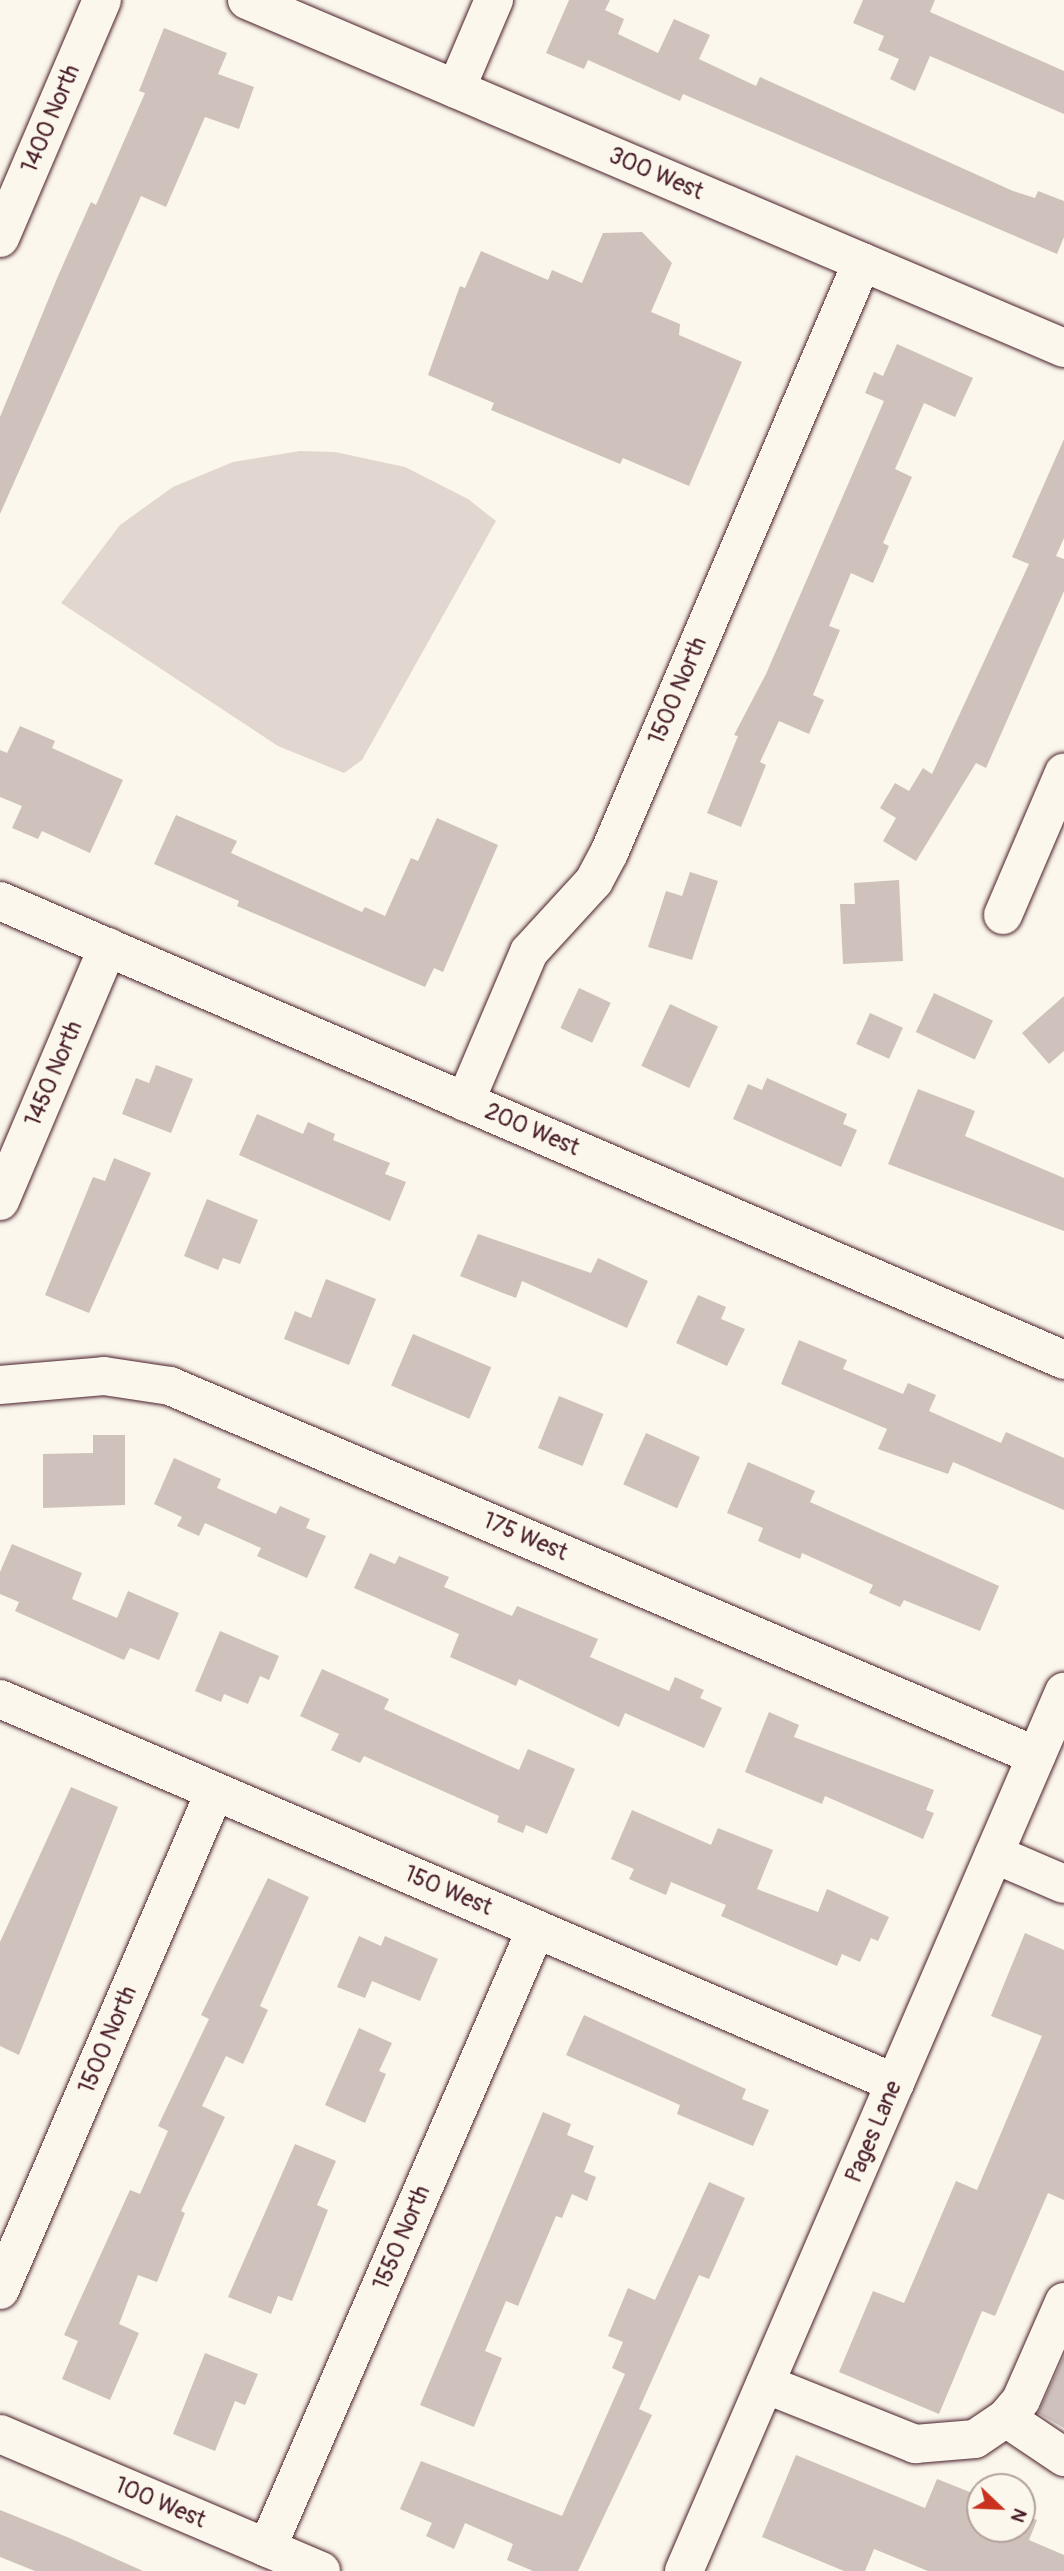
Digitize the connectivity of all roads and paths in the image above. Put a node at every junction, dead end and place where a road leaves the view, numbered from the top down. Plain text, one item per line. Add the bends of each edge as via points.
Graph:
1 (102, 0) edge
2 (247, 0) edge
3 (494, 0) edge
4 (456, 89) junction
5 (0, 238) edge
6 (862, 262) junction
7 (1064, 348) edge
8 (1064, 773) edge
9 (0, 901) edge
10 (1003, 915) dead end
11 (108, 947) junction
12 (465, 1102) junction
13 (0, 1201) edge
14 (1064, 1360) edge
15 (0, 1385) edge
16 (1064, 1692) edge
17 (0, 1699) edge
18 (1036, 1756) junction
19 (215, 1791) junction
20 (994, 1854) junction
21 (1064, 1884) edge
22 (536, 1929) junction
23 (895, 2083) junction
24 (0, 2290) edge
25 (1064, 2302) edge
26 (765, 2384) junction
27 (1006, 2418) junction
28 (0, 2434) edge
29 (1064, 2457) edge
30 (267, 2548) junction
31 (321, 2571) edge
32 (684, 2571) edge

1 - 5 street, 1400 North
2 - 4 street, 300 West
3 - 4 street
4 - 6 street, 300 West
6 - 7 street, 300 West
6 - 12 street, 1500 North via 609,853 594,881 529,952
8 - 10 street
9 - 11 street, 200 West
11 - 12 street, 200 West
11 - 13 street, 1450 North
12 - 14 street, 200 West
15 - 18 street, 175 West via 104,1376 180,1390
16 - 18 street, Pages Lane
17 - 19 street, 150 West
18 - 20 street, Pages Lane
19 - 22 street, 150 West
19 - 24 street, 1500 North
20 - 21 street
20 - 23 street, Pages Lane
22 - 23 street, 150 West
22 - 30 street, 1550 North
23 - 26 street, Pages Lane
25 - 27 street via 1027,2390
26 - 27 street via 915,2444 975,2439
26 - 32 street, Pages Lane
27 - 29 street
28 - 30 street, 100 West
30 - 31 street, 100 West

